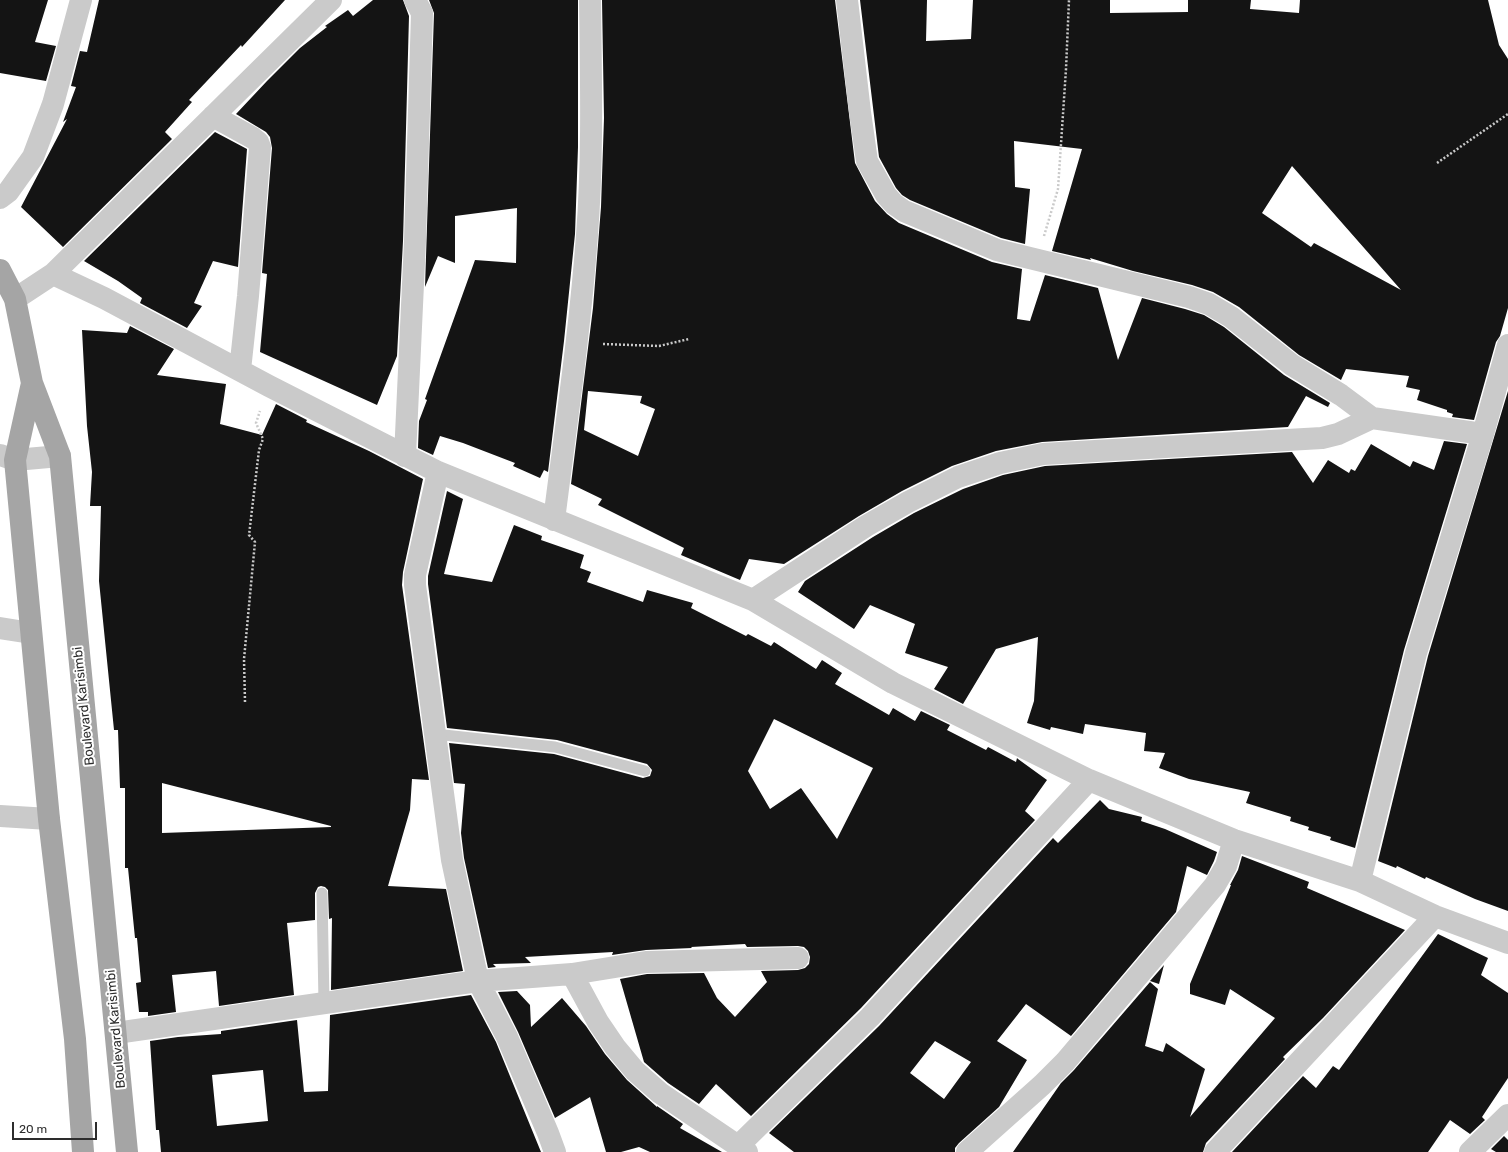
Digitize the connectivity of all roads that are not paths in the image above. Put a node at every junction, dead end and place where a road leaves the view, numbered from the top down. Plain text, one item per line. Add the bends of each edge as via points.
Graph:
1 (81, 0) edge
2 (331, 0) edge
3 (415, 0) edge
4 (590, 0) edge
5 (847, 0) edge
6 (213, 116) junction
7 (0, 198) edge
8 (0, 270) edge
9 (53, 274) junction
10 (14, 299) junction
11 (1508, 345) edge
12 (240, 370) junction
13 (32, 384) junction
14 (1372, 418) junction
15 (1482, 434) junction
16 (60, 456) junction
17 (405, 456) junction
18 (8, 457) edge
19 (438, 472) junction
20 (554, 520) junction
21 (753, 600) junction
22 (0, 628) edge
23 (31, 633) junction
24 (435, 734) junction
25 (645, 771) dead end
26 (1090, 780) junction
27 (0, 816) edge
28 (49, 819) junction
29 (1234, 840) junction
30 (1360, 881) junction
31 (322, 893) dead end
32 (1435, 916) junction
33 (1508, 943) edge
34 (798, 958) dead end
35 (572, 974) junction
36 (478, 981) junction
37 (324, 1003) junction
38 (116, 1032) junction
39 (1508, 1115) edge
40 (742, 1149) edge
41 (83, 1152) edge
42 (127, 1152) edge
43 (555, 1152) edge
44 (967, 1152) edge
45 (1215, 1152) edge
46 (1470, 1152) edge

1 - 7 street via 53,104 33,157 8,192
2 - 6 street
3 - 17 street via 422,13
4 - 20 street via 592,150 587,236
5 - 14 street via 867,161 894,204 904,211 997,250 1189,297 1208,304 1231,316 1292,365
6 - 9 street
6 - 12 street via 253,138 260,148
8 - 10 main road, Boulevard Karisimbi
9 - 10 street
9 - 12 street
10 - 13 main road, Boulevard Karisimbi
11 - 15 street
12 - 17 street
13 - 16 main road, Boulevard Karisimbi
13 - 18 main road
14 - 15 street
14 - 21 street via 1338,434 1322,438 1044,454 1000,463 958,476 908,502 866,526
15 - 30 street via 1416,653
16 - 18 street
16 - 38 main road, Boulevard Karisimbi
17 - 19 street
18 - 23 main road
19 - 20 street
19 - 24 street via 415,575
20 - 21 street
21 - 26 street via 893,683
22 - 23 street
23 - 28 main road
24 - 25 lane via 555,747
24 - 36 street via 452,860
26 - 29 street
26 - 40 street via 870,1017
27 - 28 street
28 - 41 main road via 75,1039
29 - 30 street
29 - 44 street via 1226,866 1215,885 1070,1056 1042,1085
30 - 32 street
31 - 37 lane
32 - 33 street
32 - 45 street
34 - 35 street via 646,962
35 - 36 street
35 - 40 street via 614,1047 635,1071 660,1093
36 - 37 street
36 - 43 street via 507,1037
37 - 38 street
38 - 42 main road, Boulevard Karisimbi
39 - 46 street

